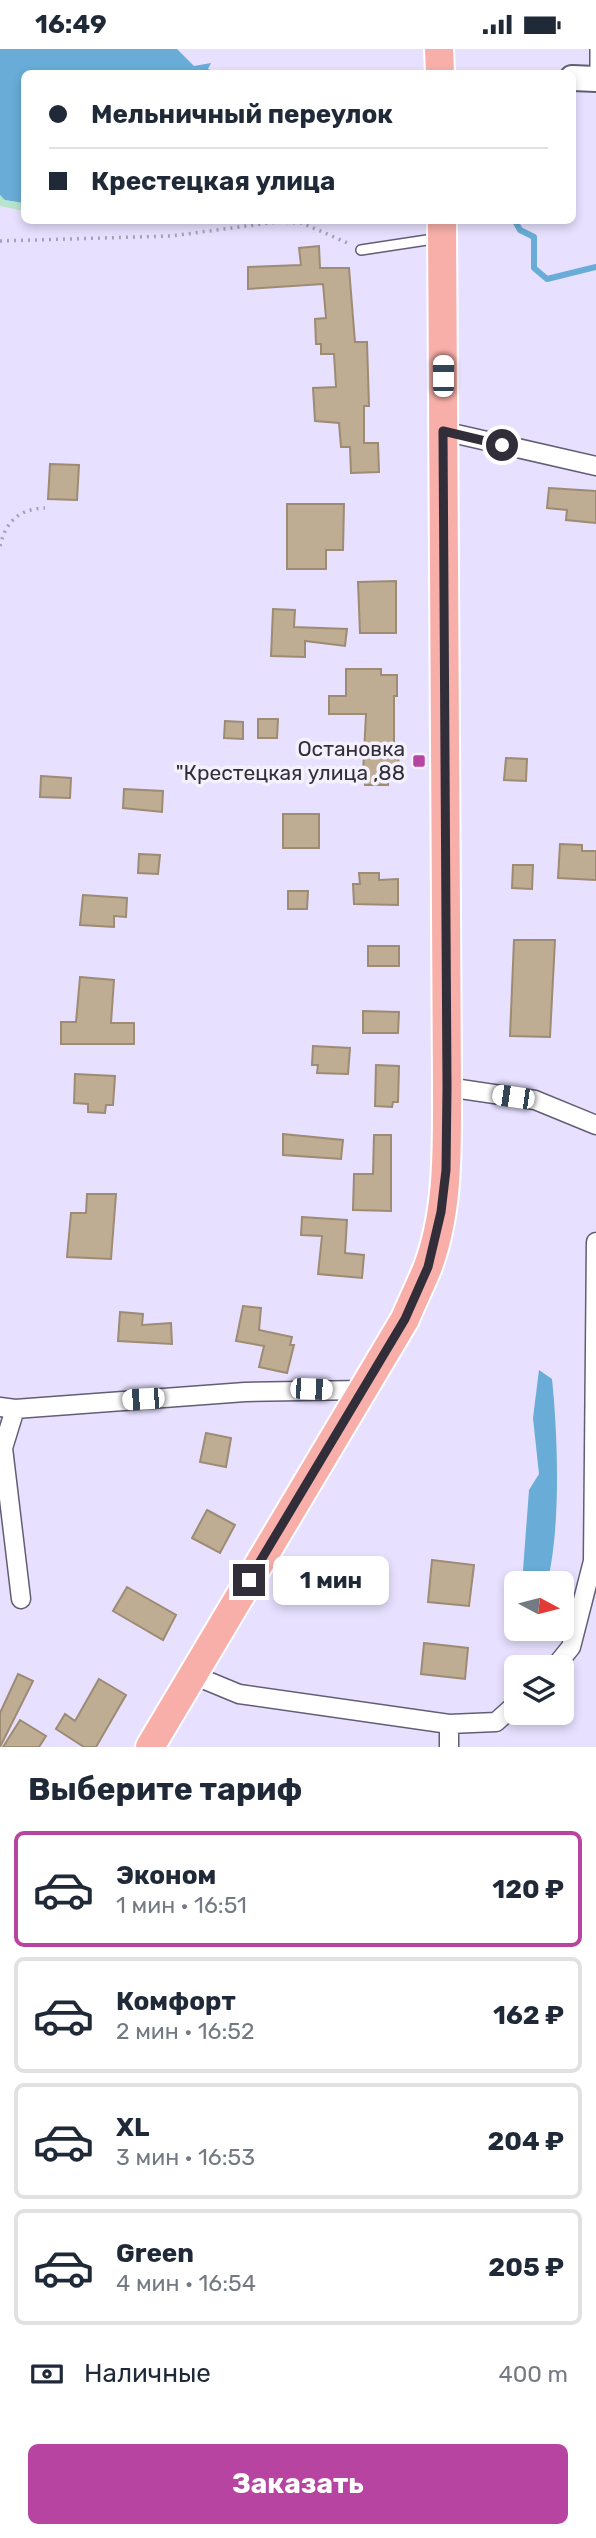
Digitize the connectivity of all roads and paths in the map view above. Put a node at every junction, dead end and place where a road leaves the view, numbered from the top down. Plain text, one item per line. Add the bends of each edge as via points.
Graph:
1 (439, 49) edge
2 (595, 49) edge
3 (440, 70) edge
4 (576, 78) edge
5 (596, 79) edge
6 (262, 224) edge
7 (304, 224) edge
8 (442, 229) edge
9 (0, 241) edge
10 (361, 250) joint
11 (443, 431) junction
12 (596, 467) edge
13 (45, 508) dead end
14 (0, 546) edge
15 (447, 1087) junction
16 (596, 1125) edge
17 (596, 1242) edge
18 (362, 1390) junction
19 (8, 1408) edge
20 (21, 1599) dead end
21 (565, 1655) edge
22 (193, 1675) junction
23 (504, 1714) edge
24 (449, 1724) junction
25 (150, 1747) edge
26 (449, 1747) edge

1 - 3 main road
2 - 5 lane
4 - 5 main road
6 - 9 path via 171,236
7 - 10 path
8 - 10 lane
8 - 11 main road
11 - 12 street
11 - 15 main road
13 - 14 path via 28,509 15,517
15 - 16 street via 535,1100
15 - 18 main road via 446,1170 428,1267 405,1319
17 - 21 street via 593,1561 571,1647
18 - 19 street via 245,1392
18 - 22 main road
19 - 20 street via 2,1448
22 - 24 street via 239,1694
22 - 25 main road
23 - 24 street via 496,1721
24 - 26 street

